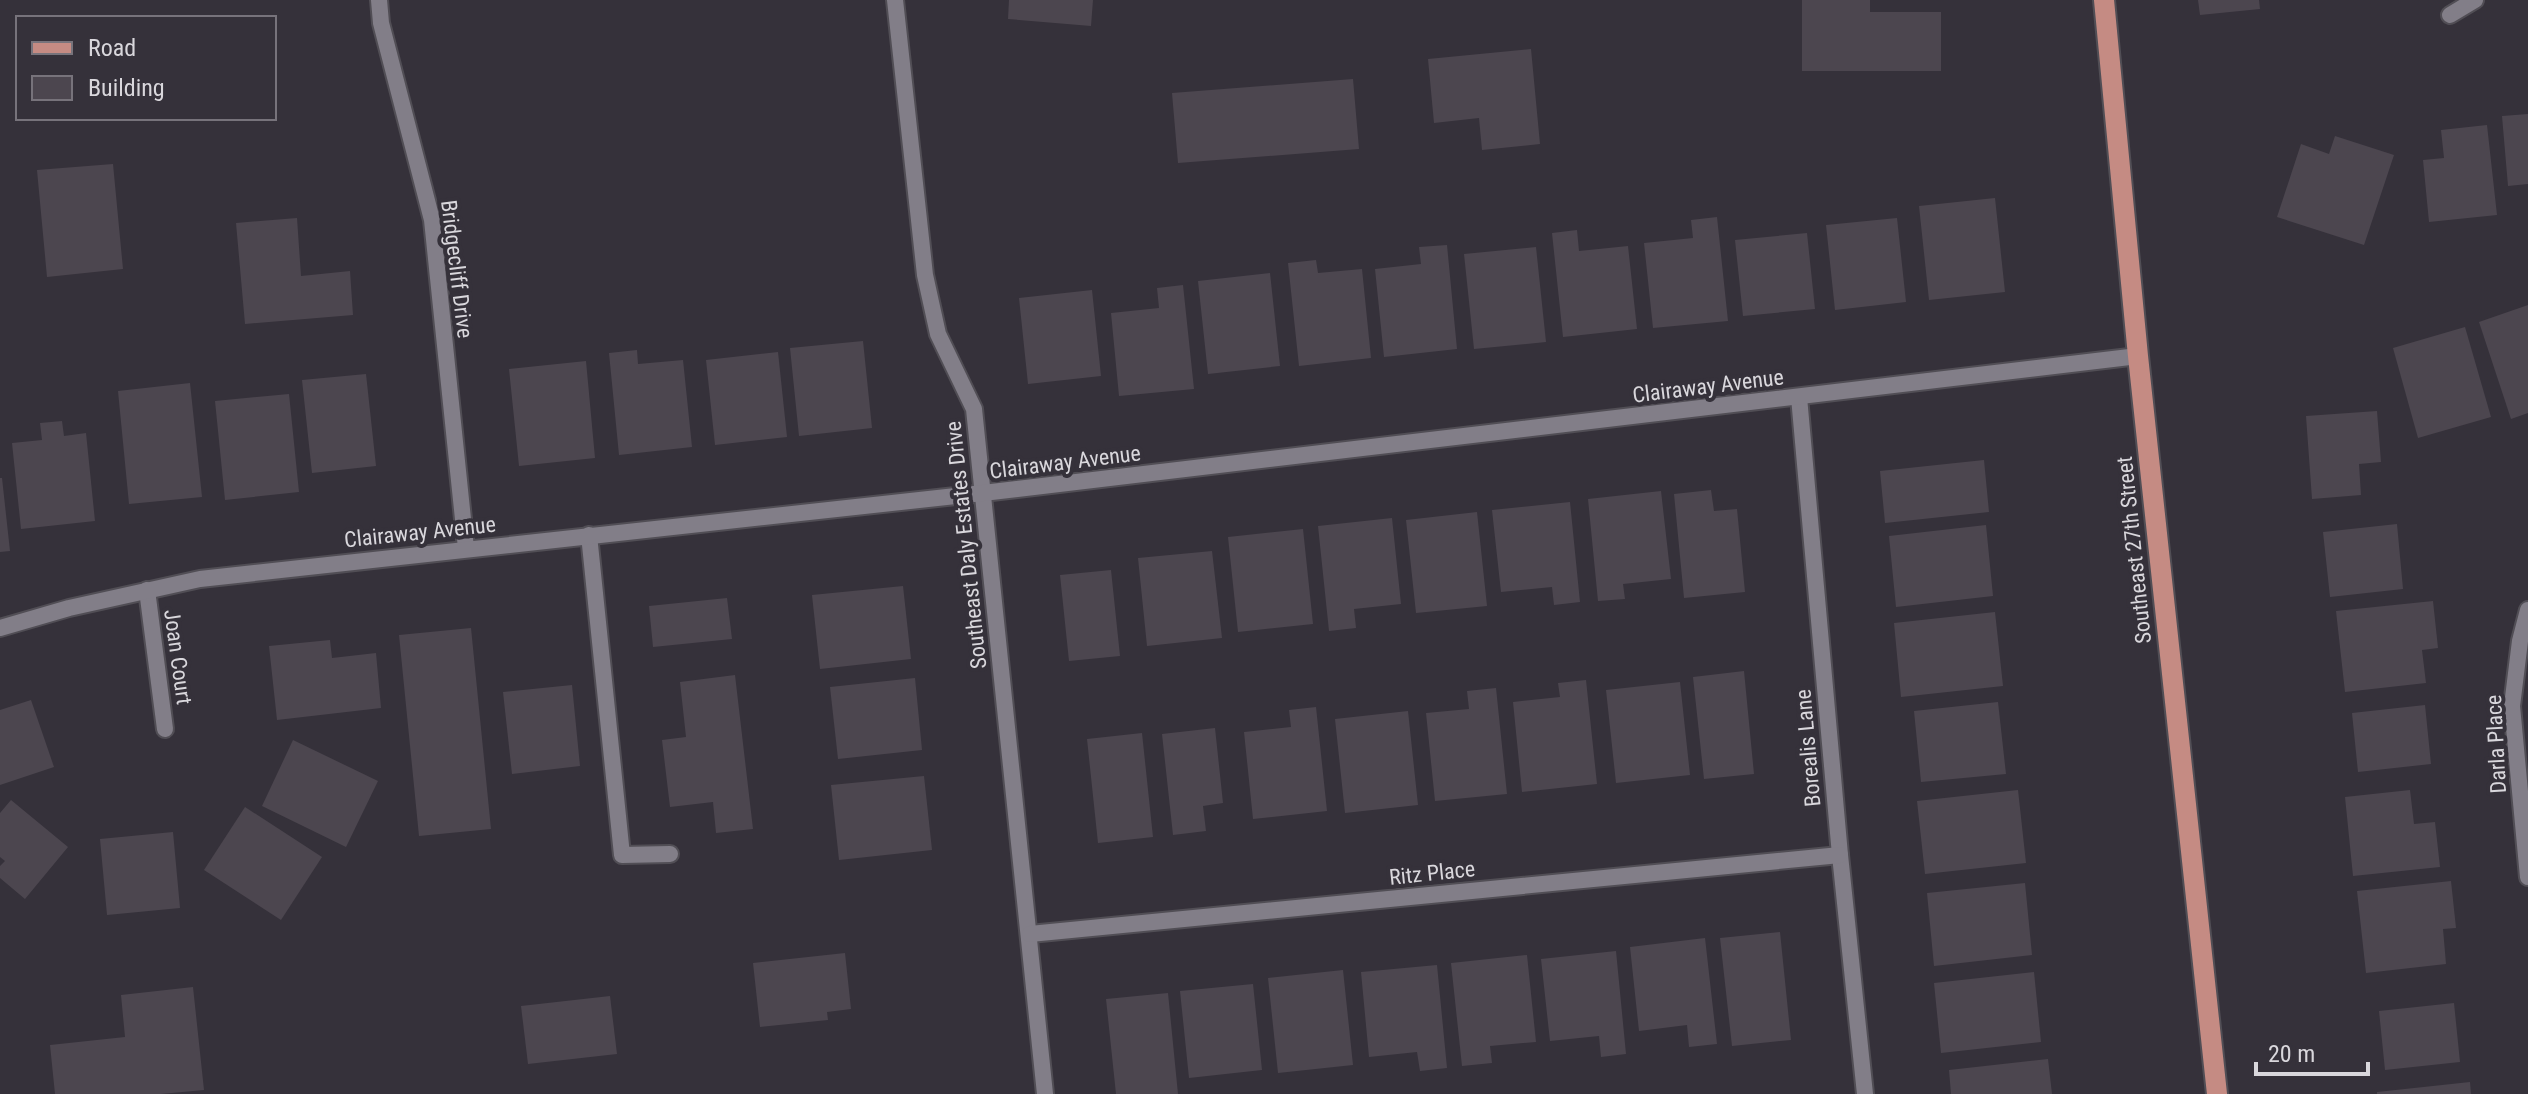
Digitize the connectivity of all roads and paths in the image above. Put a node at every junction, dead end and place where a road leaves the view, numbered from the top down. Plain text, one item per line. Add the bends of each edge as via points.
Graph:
1 (379, 0) edge
2 (895, 0) edge
3 (2104, 0) edge
4 (2475, 0) edge
5 (2450, 15) dead end
6 (2138, 356) junction
7 (1799, 397) junction
8 (983, 493) junction
9 (589, 535) junction
10 (466, 548) junction
11 (147, 590) junction
12 (2528, 610) edge
13 (0, 628) edge
14 (165, 729) dead end
15 (670, 854) dead end
16 (1840, 855) junction
17 (2528, 877) edge
18 (1030, 934) junction
19 (1045, 1094) edge
20 (1865, 1094) edge
21 (2217, 1094) edge

1 - 10 street, Bridgecliff Drive via 432,220
2 - 8 street, Southeast Daly Estates Drive via 925,275 938,334 974,409
3 - 6 main road, Southeast 27th Street
4 - 5 street
6 - 7 street, Clairaway Avenue
6 - 21 main road, Southeast 27th Street
7 - 8 street, Clairaway Avenue
7 - 16 street, Borealis Lane
8 - 9 street, Clairaway Avenue
8 - 18 street, Southeast Daly Estates Drive
9 - 10 street, Clairaway Avenue
9 - 15 street via 622,855
10 - 11 street, Clairaway Avenue
11 - 13 street, Clairaway Avenue
11 - 14 street, Joan Court
12 - 17 street, Darla Place via 2512,706
16 - 18 street, Ritz Place
16 - 20 street, Borealis Lane
18 - 19 street, Southeast Daly Estates Drive

